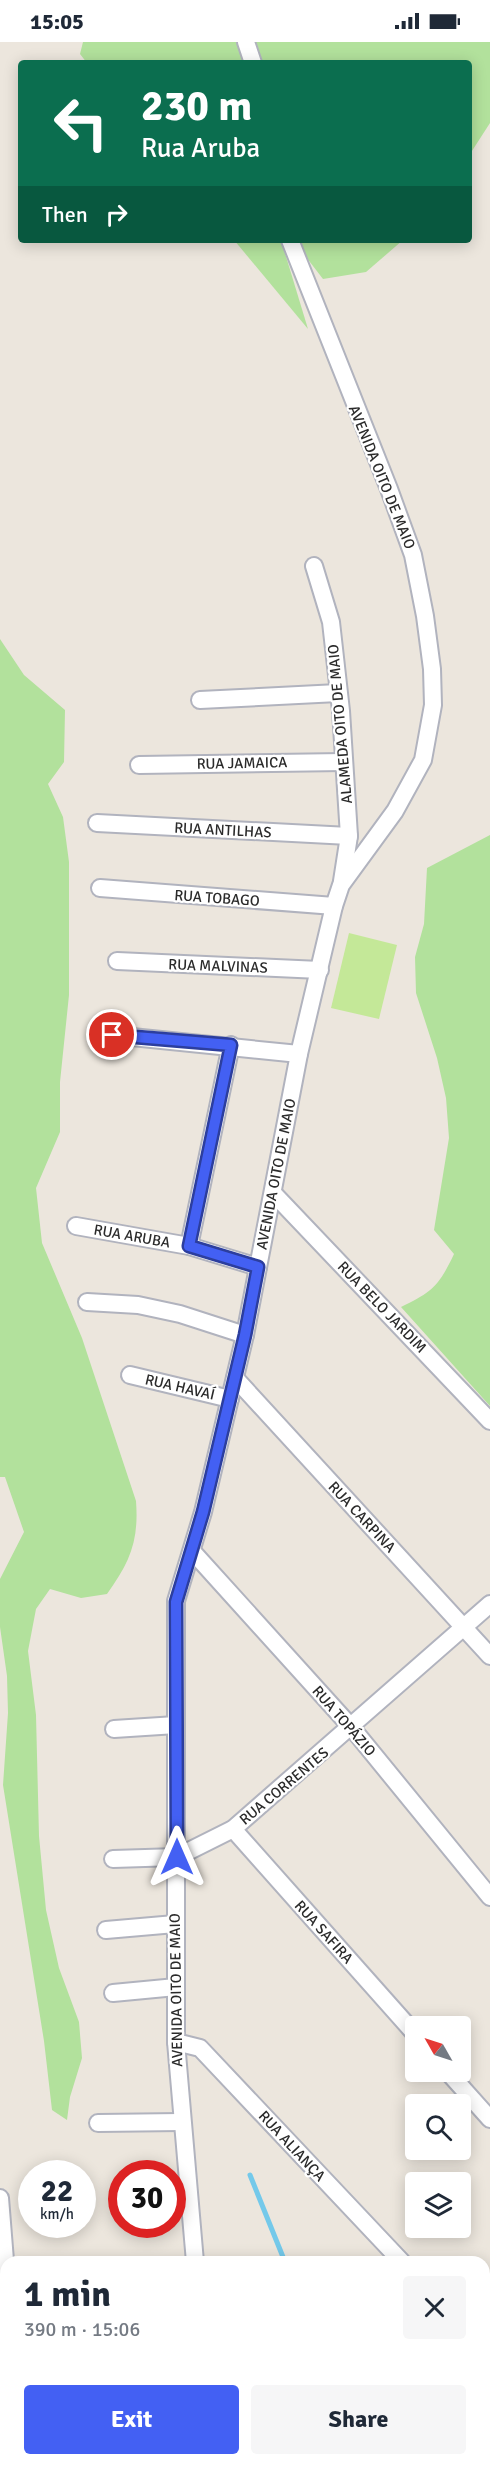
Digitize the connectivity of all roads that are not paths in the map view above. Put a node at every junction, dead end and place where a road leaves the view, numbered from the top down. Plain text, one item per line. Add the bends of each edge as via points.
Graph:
1 (246, 42) edge
2 (253, 60) edge
3 (291, 243) edge
4 (314, 566) dead end
5 (338, 693) junction
6 (200, 700) dead end
7 (344, 762) junction
8 (139, 765) dead end
9 (97, 823) dead end
10 (349, 836) junction
11 (341, 885) junction
12 (100, 888) dead end
13 (334, 906) junction
14 (117, 961) dead end
15 (320, 970) junction
16 (112, 1035) dead end
17 (231, 1045) junction
18 (300, 1054) junction
19 (273, 1193) junction
20 (76, 1226) dead end
21 (189, 1246) junction
22 (258, 1267) junction
23 (87, 1302) dead end
24 (245, 1335) junction
25 (130, 1376) dead end
26 (235, 1378) junction
27 (230, 1399) junction
28 (490, 1421) edge
29 (192, 1551) junction
30 (490, 1604) edge
31 (464, 1628) junction
32 (490, 1656) edge
33 (176, 1725) junction
34 (352, 1728) junction
35 (114, 1729) dead end
36 (233, 1829) junction
37 (177, 1857) junction
38 (113, 1859) dead end
39 (490, 1897) edge
40 (175, 1924) junction
41 (106, 1930) dead end
42 (176, 1987) junction
43 (113, 1993) dead end
44 (405, 2023) edge
45 (176, 2042) junction
46 (457, 2082) edge
47 (490, 2119) edge
48 (181, 2122) junction
49 (98, 2123) dead end
50 (0, 2198) edge
51 (5, 2256) edge
52 (194, 2256) edge
53 (396, 2256) edge

1 - 2 street
3 - 11 street, AVENIDA OITO DE MAIO via 413,555 432,669 433,705 423,760 395,811
4 - 5 street, ALAMEDA OITO DE MAIO via 331,622
5 - 6 street
5 - 7 street, ALAMEDA OITO DE MAIO
7 - 8 street, RUA JAMAICA
7 - 10 street, ALAMEDA OITO DE MAIO
9 - 10 street, RUA ANTILHAS
10 - 11 street, ALAMEDA OITO DE MAIO
11 - 13 street, AVENIDA OITO DE MAIO
12 - 13 street, RUA TOBAGO
13 - 15 street, AVENIDA OITO DE MAIO
14 - 15 street, RUA MALVINAS
15 - 18 street, AVENIDA OITO DE MAIO
16 - 17 street
17 - 18 street
17 - 21 street
18 - 19 street, AVENIDA OITO DE MAIO
19 - 22 street, AVENIDA OITO DE MAIO
19 - 28 street, RUA BELO JARDIM
20 - 21 street, RUA ARUBA
21 - 22 street, RUA ARUBA
22 - 24 street, AVENIDA OITO DE MAIO
23 - 24 street via 138,1305
24 - 26 street, AVENIDA OITO DE MAIO
25 - 27 street, RUA HAVAÍ
26 - 27 street, AVENIDA OITO DE MAIO
26 - 31 street, RUA CARPINA
27 - 29 street, AVENIDA OITO DE MAIO
29 - 33 street, AVENIDA OITO DE MAIO via 175,1611
29 - 34 street, RUA TOPÁZIO
30 - 31 street, RUA CORRENTES
31 - 32 street, RUA CARPINA
31 - 34 street, RUA CORRENTES
33 - 35 street
33 - 37 street, AVENIDA OITO DE MAIO
34 - 36 street, RUA CORRENTES
34 - 39 street, RUA TOPÁZIO
36 - 37 street, RUA CORRENTES
36 - 44 street, RUA SAFIRA
37 - 38 street
37 - 40 street, AVENIDA OITO DE MAIO
40 - 41 street
40 - 42 street, AVENIDA OITO DE MAIO
42 - 43 street
42 - 45 street, AVENIDA OITO DE MAIO
45 - 48 street, AVENIDA OITO DE MAIO
45 - 53 street, RUA ALIANÇA via 200,2048
46 - 47 street
48 - 49 street
48 - 52 street, AVENIDA OITO DE MAIO
50 - 51 street

